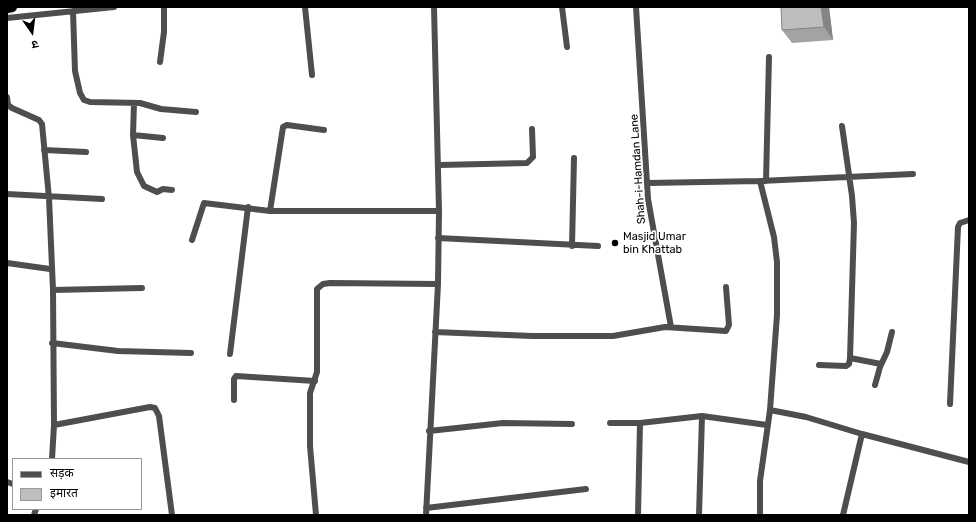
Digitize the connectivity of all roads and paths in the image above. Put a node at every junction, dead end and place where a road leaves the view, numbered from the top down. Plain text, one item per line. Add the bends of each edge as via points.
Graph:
1 (12, 7) edge
2 (114, 7) edge
3 (164, 7) edge
4 (305, 7) edge
5 (434, 7) edge
6 (562, 7) edge
7 (636, 7) edge
8 (7, 8) edge
9 (73, 11) junction
10 (7, 18) edge
11 (567, 47) dead end
12 (769, 57) dead end
13 (160, 62) dead end
14 (312, 74) dead end
15 (7, 97) edge
16 (134, 103) junction
17 (8, 105) edge
18 (196, 112) dead end
19 (842, 126) dead end
20 (532, 129) dead end
21 (324, 130) dead end
22 (133, 135) junction
23 (163, 138) dead end
24 (44, 150) junction
25 (86, 152) dead end
26 (574, 158) dead end
27 (440, 165) junction
28 (913, 174) dead end
29 (850, 177) junction
30 (763, 181) junction
31 (648, 183) junction
32 (172, 190) dead end
33 (7, 194) edge
34 (49, 198) junction
35 (102, 199) dead end
36 (248, 208) junction
37 (270, 210) junction
38 (440, 211) junction
39 (969, 220) edge
40 (438, 238) junction
41 (192, 240) dead end
42 (572, 246) junction
43 (598, 246) dead end
44 (7, 263) edge
45 (50, 269) junction
46 (438, 284) junction
47 (726, 287) dead end
48 (142, 288) dead end
49 (53, 290) junction
50 (671, 327) junction
51 (435, 332) junction
52 (892, 332) dead end
53 (52, 343) junction
54 (191, 353) dead end
55 (230, 354) dead end
56 (850, 358) junction
57 (881, 364) junction
58 (819, 365) dead end
59 (315, 380) junction
60 (875, 385) dead end
61 (234, 400) dead end
62 (950, 404) dead end
63 (770, 410) junction
64 (702, 416) junction
65 (610, 423) dead end
66 (640, 423) junction
67 (572, 424) dead end
68 (54, 425) junction
69 (767, 425) junction
70 (429, 432) junction
71 (862, 434) junction
72 (52, 458) edge
73 (969, 462) edge
74 (586, 489) dead end
75 (426, 508) junction
76 (172, 515) edge
77 (316, 515) edge
78 (426, 515) edge
79 (638, 515) edge
80 (699, 515) edge
81 (760, 515) edge
82 (843, 515) edge

1 - 8 highway
2 - 9 street
3 - 13 street
4 - 14 street
5 - 27 street
6 - 11 street
7 - 31 street, Shah-i-Hamdan Lane
9 - 10 street
9 - 16 street via 75,71 84,100
12 - 30 street
15 - 17 street
16 - 18 street via 161,109
16 - 22 street
17 - 24 street via 41,122
19 - 29 street
20 - 27 street via 533,156 527,163
21 - 37 street via 287,125 283,127
22 - 23 street
22 - 32 street via 137,172 144,186 157,192 162,189
24 - 25 street
24 - 34 street
26 - 42 street
27 - 38 street
28 - 29 street
29 - 30 street
29 - 56 street via 854,242
30 - 31 street
30 - 63 street via 777,262 777,315
31 - 50 street, Shah-i-Hamdan Lane via 650,215
33 - 34 street
34 - 35 street
34 - 45 street
36 - 37 street
36 - 41 street via 204,202
36 - 55 street
37 - 38 street
38 - 40 street
39 - 62 street via 960,222 958,227
40 - 42 street
40 - 46 street
42 - 43 street
44 - 45 street
45 - 49 street
46 - 51 street
46 - 59 street via 330,283 320,286 316,292
47 - 50 street via 728,330
48 - 49 street
49 - 53 street
50 - 51 street via 621,336
51 - 70 street
52 - 57 street
53 - 54 street via 118,351
53 - 68 street
56 - 57 street
56 - 58 street via 846,366
57 - 60 street
59 - 61 street via 236,376
59 - 77 street via 310,393 310,446
63 - 69 street
63 - 71 street via 806,416
64 - 66 street
64 - 69 street
64 - 80 street
65 - 66 street
66 - 79 street
67 - 70 street via 503,423
68 - 72 street
68 - 76 street via 155,408 159,416
69 - 81 street via 760,481
70 - 75 street
71 - 73 street
71 - 82 street
74 - 75 street
75 - 78 street

